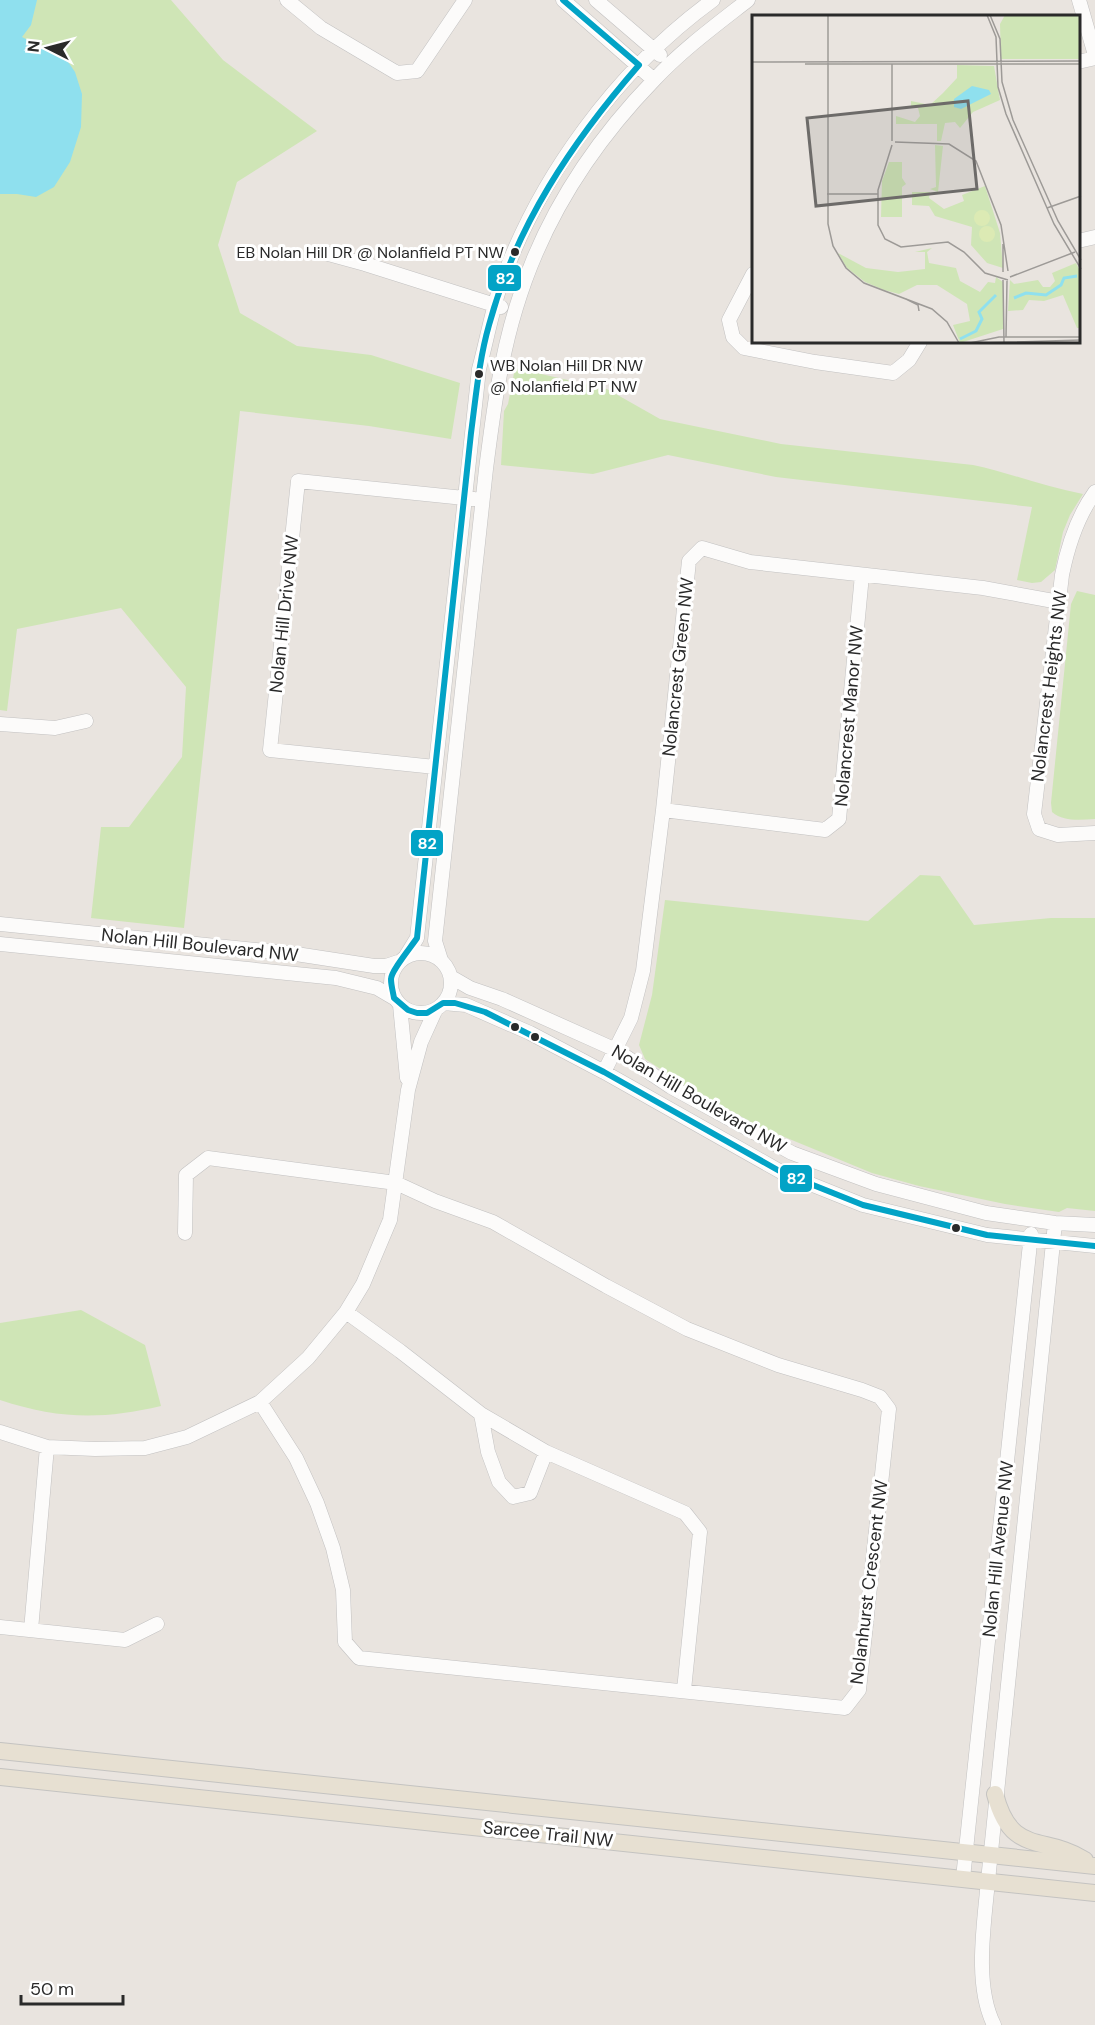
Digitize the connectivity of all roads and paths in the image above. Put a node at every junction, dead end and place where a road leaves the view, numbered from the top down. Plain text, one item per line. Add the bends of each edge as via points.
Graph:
1 (287, 0) edge
2 (465, 0) edge
3 (563, 0) edge
4 (596, 0) edge
5 (713, 0) edge
6 (748, 0) edge
7 (1079, 0) edge
8 (655, 50) junction
9 (1095, 56) edge
10 (1080, 61) edge
11 (639, 65) junction
12 (670, 65) junction
13 (654, 80) junction
14 (1095, 237) edge
15 (1080, 241) edge
16 (321, 252) dead end
17 (752, 276) edge
18 (495, 306) junction
19 (515, 310) junction
20 (919, 344) edge
21 (1095, 492) edge
22 (465, 498) junction
23 (482, 500) junction
24 (862, 575) junction
25 (1059, 602) junction
26 (86, 721) dead end
27 (0, 724) edge
28 (435, 767) junction
29 (663, 810) junction
30 (1095, 833) edge
31 (425, 855) junction
32 (443, 857) junction
33 (0, 924) edge
34 (0, 944) edge
35 (402, 959) junction
36 (441, 960) junction
37 (451, 977) junction
38 (397, 1001) junction
39 (440, 1006) junction
40 (616, 1050) junction
41 (604, 1072) junction
42 (408, 1090) junction
43 (396, 1183) junction
44 (1032, 1220) junction
45 (1055, 1223) junction
46 (1095, 1225) edge
47 (185, 1233) dead end
48 (1031, 1240) junction
49 (1053, 1242) junction
50 (1095, 1246) edge
51 (346, 1312) junction
52 (260, 1402) junction
53 (481, 1414) junction
54 (0, 1432) edge
55 (47, 1447) junction
56 (546, 1452) junction
57 (157, 1623) dead end
58 (0, 1627) edge
59 (31, 1630) junction
60 (684, 1690) junction
61 (0, 1751) edge
62 (0, 1777) edge
63 (995, 1794) junction
64 (965, 1853) junction
65 (990, 1856) junction
66 (1094, 1866) edge
67 (963, 1878) junction
68 (988, 1881) junction
69 (1095, 1893) edge
70 (994, 2025) edge

1 - 2 street via 321,28 397,73 417,71
3 - 11 street
4 - 8 street
5 - 8 street
6 - 12 street
7 - 9 street
8 - 11 street
8 - 12 street
9 - 10 street
11 - 13 street
11 - 18 street via 578,139 541,195 522,233
12 - 13 street
13 - 19 street via 611,128 569,190 531,265
14 - 15 street
16 - 18 street
17 - 20 street via 729,320 733,337 744,348 893,373 909,360
18 - 19 street
18 - 22 street via 479,369
19 - 23 street via 495,398
21 - 25 street, Nolancrest Heights NW via 1067,550
22 - 23 street, Nolan Hill Drive NW
22 - 28 street
22 - 28 street, Nolan Hill Drive NW via 298,481 270,750
23 - 32 street
24 - 25 street, Nolancrest Green NW via 983,588
24 - 29 street, Nolancrest Manor NW via 839,819 825,830
24 - 29 street, Nolancrest Green NW via 750,562 702,548 689,561
25 - 30 street, Nolancrest Heights NW via 1034,814 1039,829 1058,835
26 - 27 street via 55,728
28 - 31 street
29 - 40 street, Nolancrest Green NW via 643,971 631,1018
31 - 32 street
31 - 35 street via 417,938
32 - 36 street via 435,941
33 - 35 street, Nolan Hill Boulevard NW via 296,954 374,966
34 - 38 street, Nolan Hill Boulevard NW via 336,978 367,984
35 - 36 street via 424,952
35 - 38 street via 391,979
36 - 37 street
37 - 39 street via 451,986
37 - 40 street, Nolan Hill Boulevard NW
38 - 39 street via 417,1013
38 - 42 street
39 - 41 street, Nolan Hill Boulevard NW via 455,1003 485,1012
39 - 42 street via 421,1042
40 - 41 street, Nolancrest Green NW
40 - 44 street, Nolan Hill Boulevard NW via 671,1087 792,1153 876,1184 986,1213
41 - 48 street, Nolan Hill Boulevard NW via 783,1173 863,1205 987,1235
42 - 43 street
43 - 47 street via 208,1158 186,1175
43 - 51 street via 390,1220 363,1284
43 - 60 street, Nolanhurst Crescent NW via 435,1202 493,1222 687,1329 778,1365 880,1397 889,1409 859,1690 845,1708
44 - 45 street, Nolan Hill Boulevard NW
44 - 48 street, Nolan Hill Avenue NW
45 - 46 street, Nolan Hill Boulevard NW
45 - 49 street, Nolan Hill Avenue NW
48 - 49 street, Nolan Hill Boulevard NW
48 - 64 street, Nolan Hill Avenue NW
49 - 50 street, Nolan Hill Boulevard NW
49 - 63 street, Nolan Hill Avenue NW
51 - 52 street via 308,1358
51 - 53 street
52 - 55 street via 187,1437 145,1448
52 - 60 street, Nolanhurst Crescent NW via 296,1458 317,1503 343,1590 345,1642 359,1658
53 - 56 street
53 - 56 street via 499,1482 513,1497 530,1493
54 - 55 street
55 - 59 street
56 - 60 street via 685,1513 700,1532
57 - 59 street via 125,1640
58 - 59 street
61 - 64 main road, Sarcee Trail NW
62 - 67 main road, Sarcee Trail NW
63 - 65 street, Nolan Hill Avenue NW
63 - 66 main road via 1007,1826 1019,1837 1075,1854
64 - 65 main road, Sarcee Trail NW
64 - 67 street, Nolan Hill Avenue NW
65 - 66 main road, Sarcee Trail NW
65 - 68 street, Nolan Hill Avenue NW
67 - 68 main road, Sarcee Trail NW
68 - 69 main road, Sarcee Trail NW
68 - 70 street, Nolan Hill Avenue NW via 983,1972

